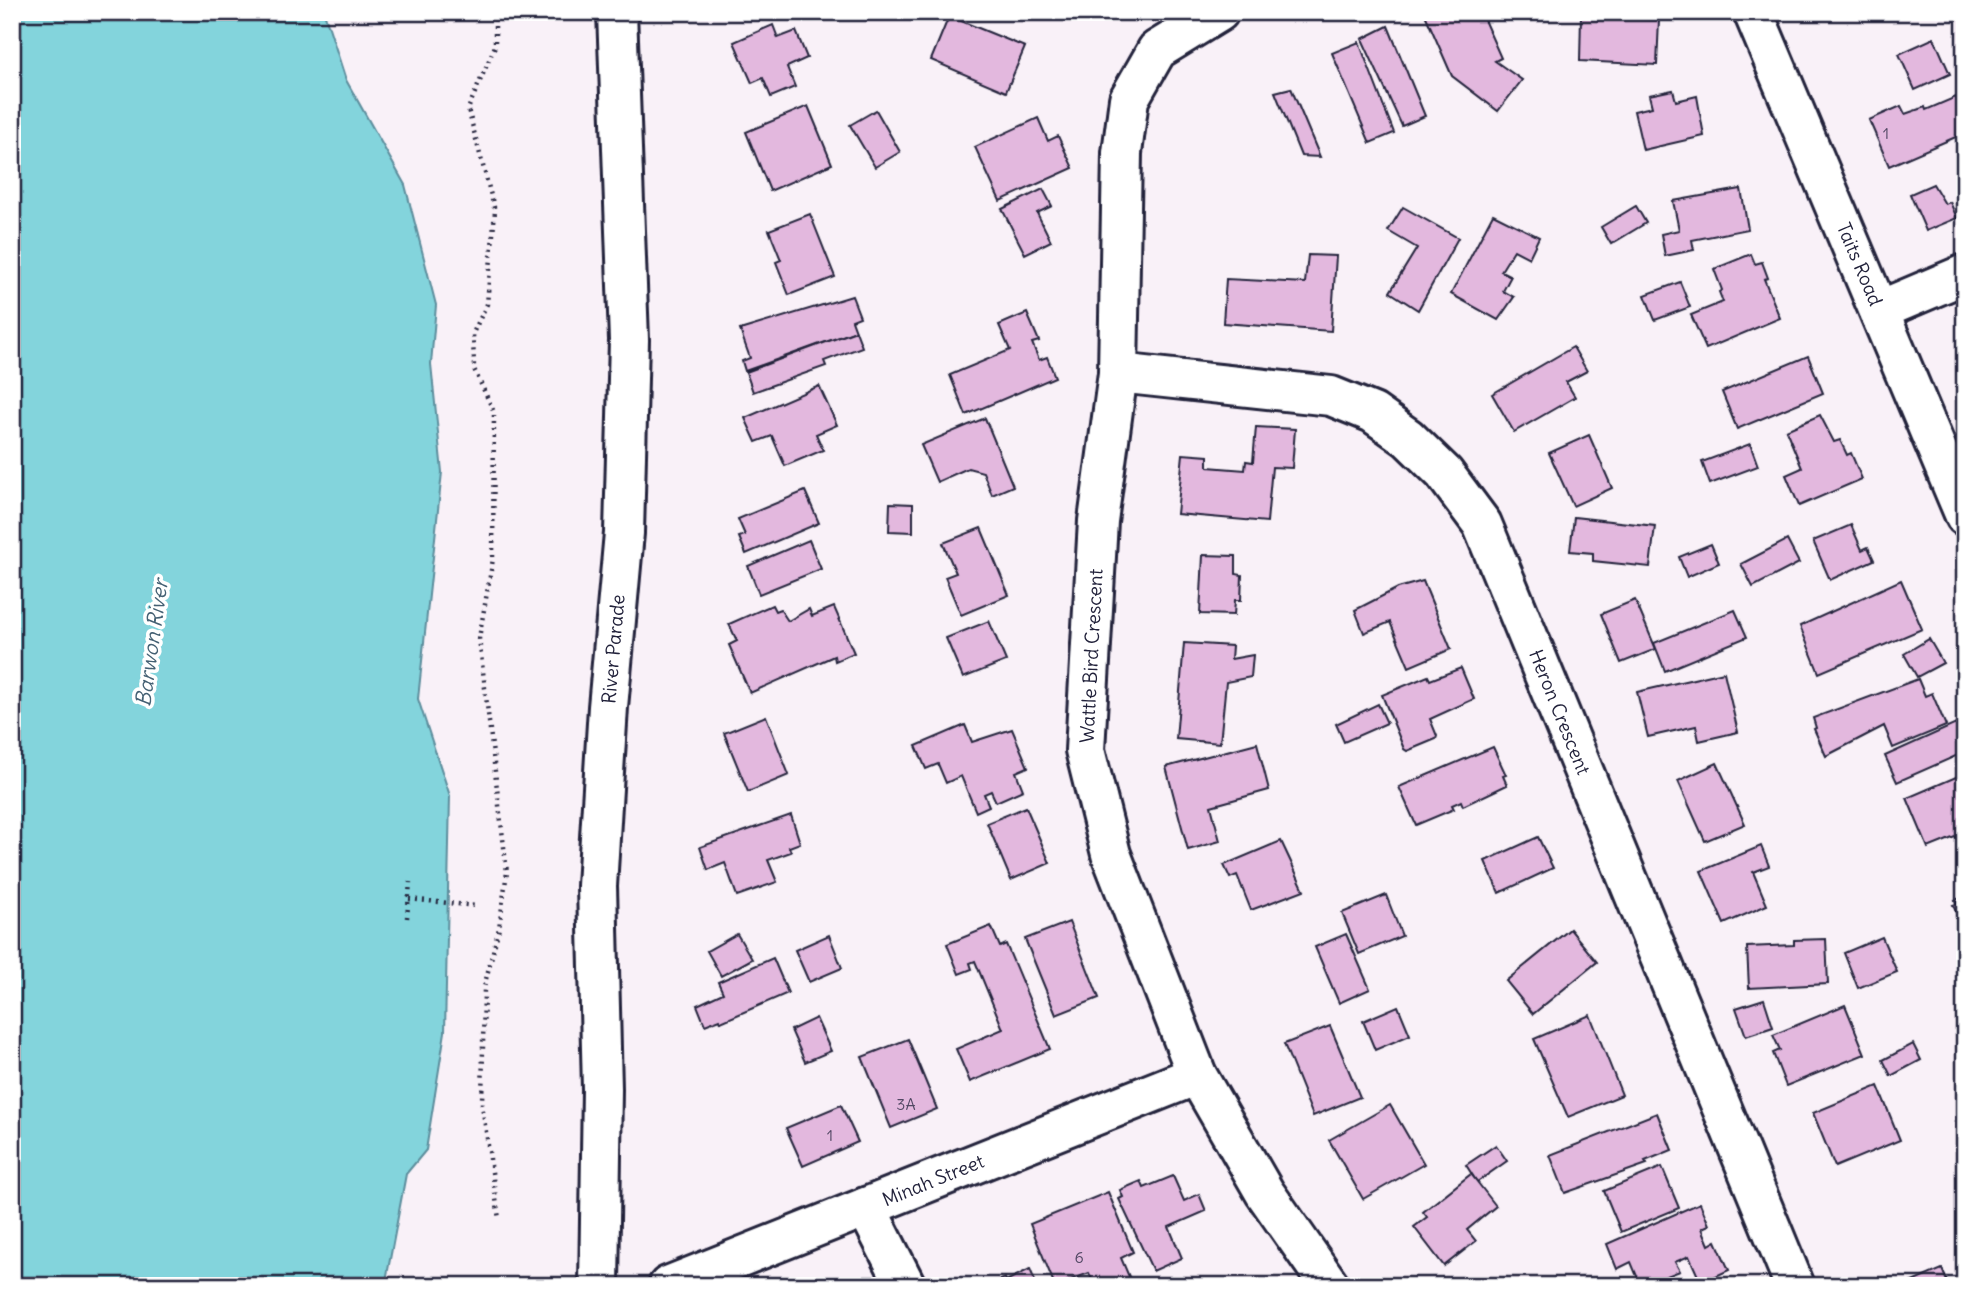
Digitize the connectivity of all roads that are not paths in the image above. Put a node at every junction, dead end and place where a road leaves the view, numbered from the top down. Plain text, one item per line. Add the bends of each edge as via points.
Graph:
1 (617, 12) edge
2 (1219, 12) edge
3 (1753, 12) edge
4 (1965, 274) edge
5 (1880, 310) junction
6 (1118, 373) junction
7 (1965, 516) edge
8 (1198, 1075) junction
9 (866, 1207) junction
10 (599, 1286) edge
11 (668, 1286) edge
12 (906, 1286) edge
13 (1330, 1286) edge
14 (1796, 1286) edge

1 - 10 street, River Parade via 629,340 624,533 597,886
2 - 6 street, Wattle Bird Crescent via 1157,50 1129,99 1122,153
3 - 5 street, Taits Road
4 - 5 street
5 - 7 street, Taits Road
6 - 8 street, Wattle Bird Crescent via 1098,521 1085,750 1111,854
6 - 14 street, Heron Crescent via 1331,396 1373,413 1408,438 1475,514
8 - 9 street, Minah Street
8 - 13 street, Wattle Bird Crescent via 1265,1193
9 - 11 street, Minah Street
9 - 12 street

